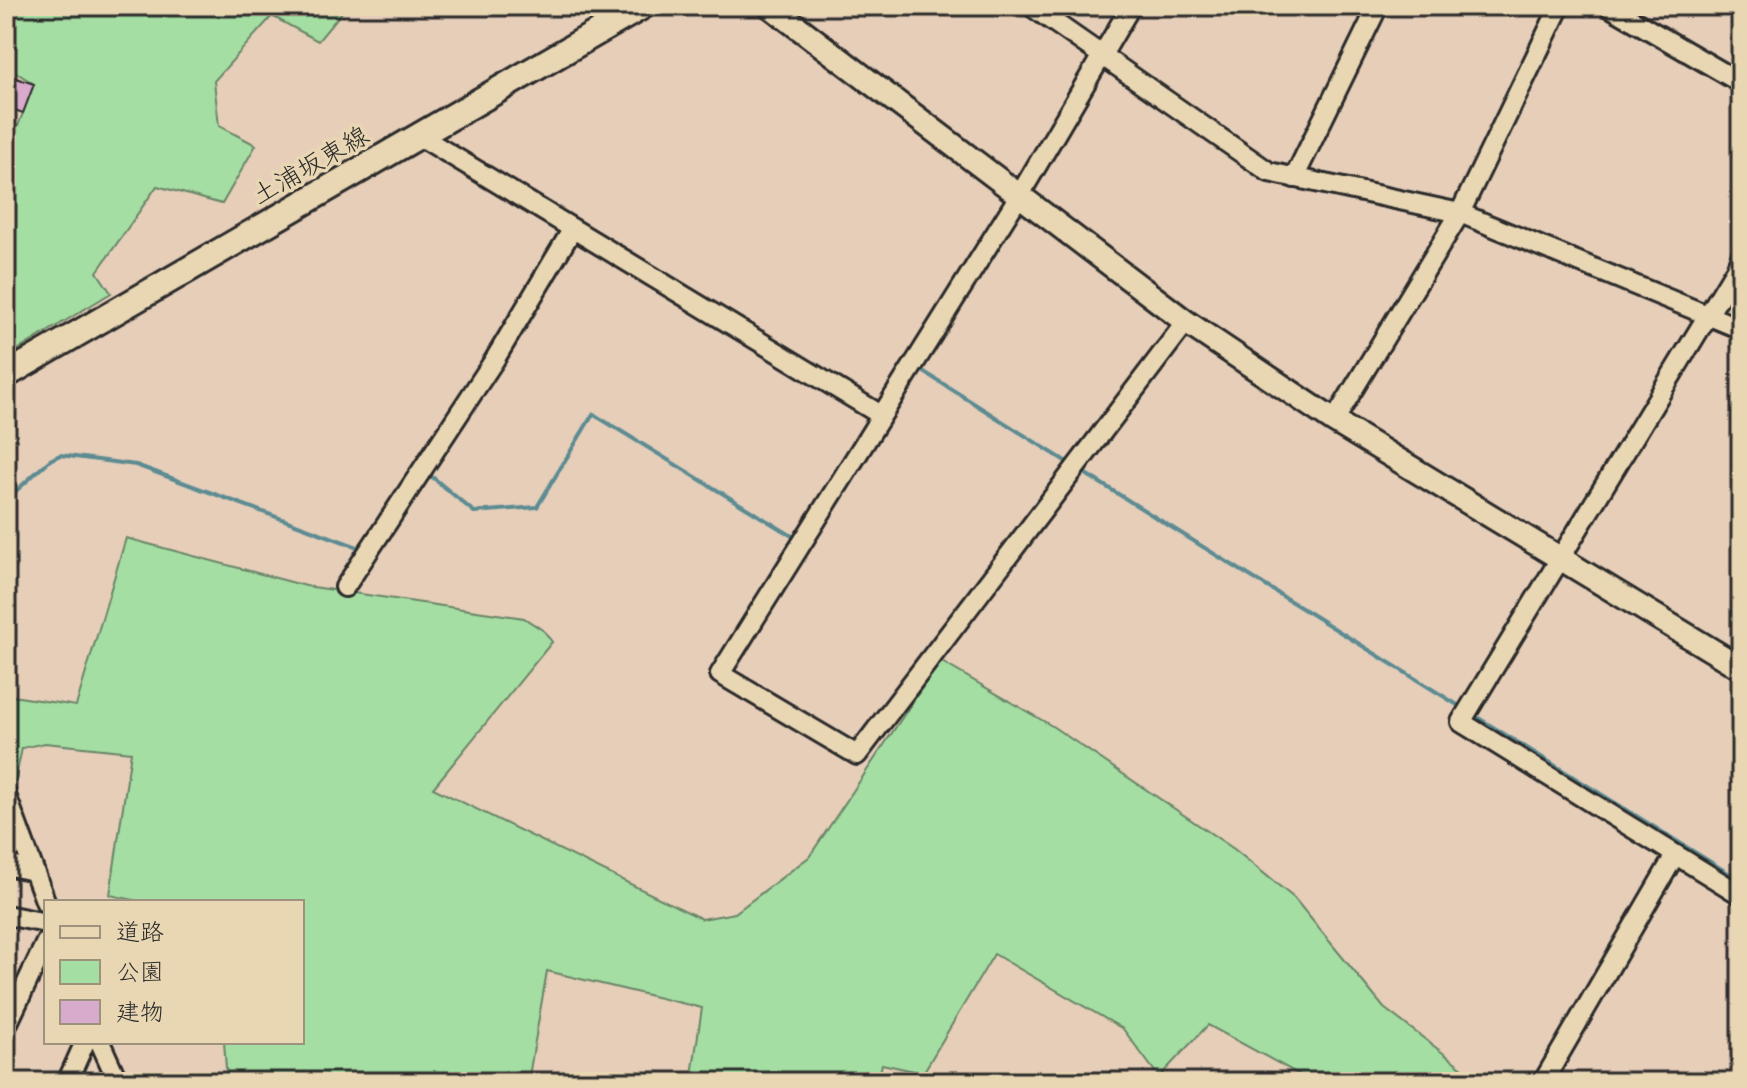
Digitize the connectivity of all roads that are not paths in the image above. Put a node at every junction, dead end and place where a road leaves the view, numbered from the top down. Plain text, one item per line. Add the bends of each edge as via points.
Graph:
1 (643, 6) edge
2 (770, 6) edge
3 (1031, 6) edge
4 (1131, 6) edge
5 (1378, 6) edge
6 (1560, 6) edge
7 (1608, 6) edge
8 (1103, 57) junction
9 (1741, 83) edge
10 (418, 135) junction
11 (1294, 178) junction
12 (1019, 196) junction
13 (1460, 213) junction
14 (572, 230) junction
15 (1741, 256) edge
16 (1708, 315) junction
17 (1186, 322) junction
18 (1741, 329) edge
19 (6, 375) edge
20 (881, 415) junction
21 (1334, 421) junction
22 (1560, 557) junction
23 (345, 587) dead end
24 (1740, 666) edge
25 (6, 795) edge
26 (1675, 855) junction
27 (6, 865) edge
28 (34, 871) junction
29 (1741, 895) edge
30 (45, 900) edge
31 (6, 915) edge
32 (44, 923) edge
33 (44, 946) edge
34 (6, 1027) edge
35 (84, 1044) edge
36 (101, 1044) edge
37 (67, 1082) edge
38 (118, 1082) edge
39 (1543, 1082) edge

1 - 10 main road, 土浦坂東線
2 - 12 street
3 - 8 street
4 - 8 street
5 - 11 street
6 - 13 street
7 - 9 street
8 - 11 street via 1269,172
8 - 12 street
10 - 14 street
10 - 19 main road, 土浦坂東線
11 - 13 street
12 - 17 street
12 - 20 street
13 - 16 street
13 - 21 street
14 - 20 street
14 - 23 street via 495,359
15 - 16 street
16 - 18 street
16 - 22 street
17 - 20 street via 857,755 720,674
17 - 21 street
21 - 22 street
22 - 24 street
22 - 26 street via 1461,722
25 - 28 street
26 - 29 street
26 - 39 street
27 - 28 street
28 - 30 street
31 - 32 street
33 - 34 street
35 - 37 street
36 - 38 street

